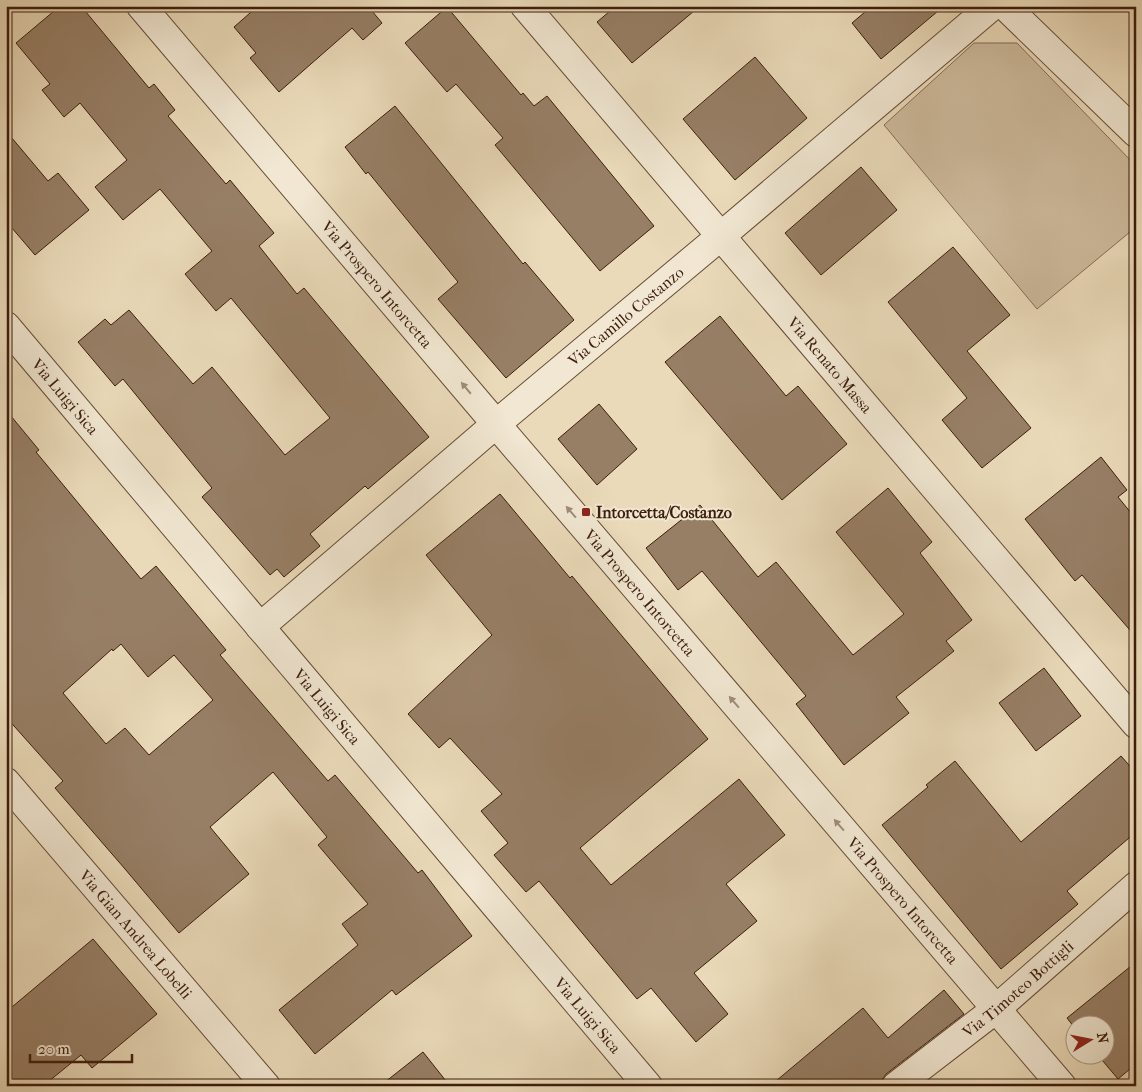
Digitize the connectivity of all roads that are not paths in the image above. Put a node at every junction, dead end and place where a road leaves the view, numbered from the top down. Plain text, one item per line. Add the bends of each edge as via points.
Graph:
1 (141, 6) edge
2 (525, 6) edge
3 (992, 6) edge
4 (1005, 6) edge
5 (1136, 133) edge
6 (721, 236) junction
7 (6, 326) edge
8 (496, 424) junction
9 (260, 627) junction
10 (1136, 724) edge
11 (6, 782) edge
12 (1136, 886) edge
13 (996, 1009) junction
14 (266, 1086) edge
15 (648, 1086) edge
16 (896, 1086) edge
17 (1062, 1086) edge

8 -> 1 street, Via Prospero Intorcetta
2 - 6 street, Via Renato Massa
3 - 6 street, Via Camillo Costanzo
4 - 5 street
6 - 8 street, Via Camillo Costanzo
6 - 10 street, Via Renato Massa
7 - 9 street, Via Luigi Sica
8 - 9 street, Via Camillo Costanzo
13 -> 8 street, Via Prospero Intorcetta
9 - 15 street, Via Luigi Sica
11 - 14 street, Via Gian Andrea Lobelli
12 - 13 street, Via Timoteo Bottigli
13 - 16 street, Via Timoteo Bottigli
13 - 17 street, Via Prospero Intorcetta

